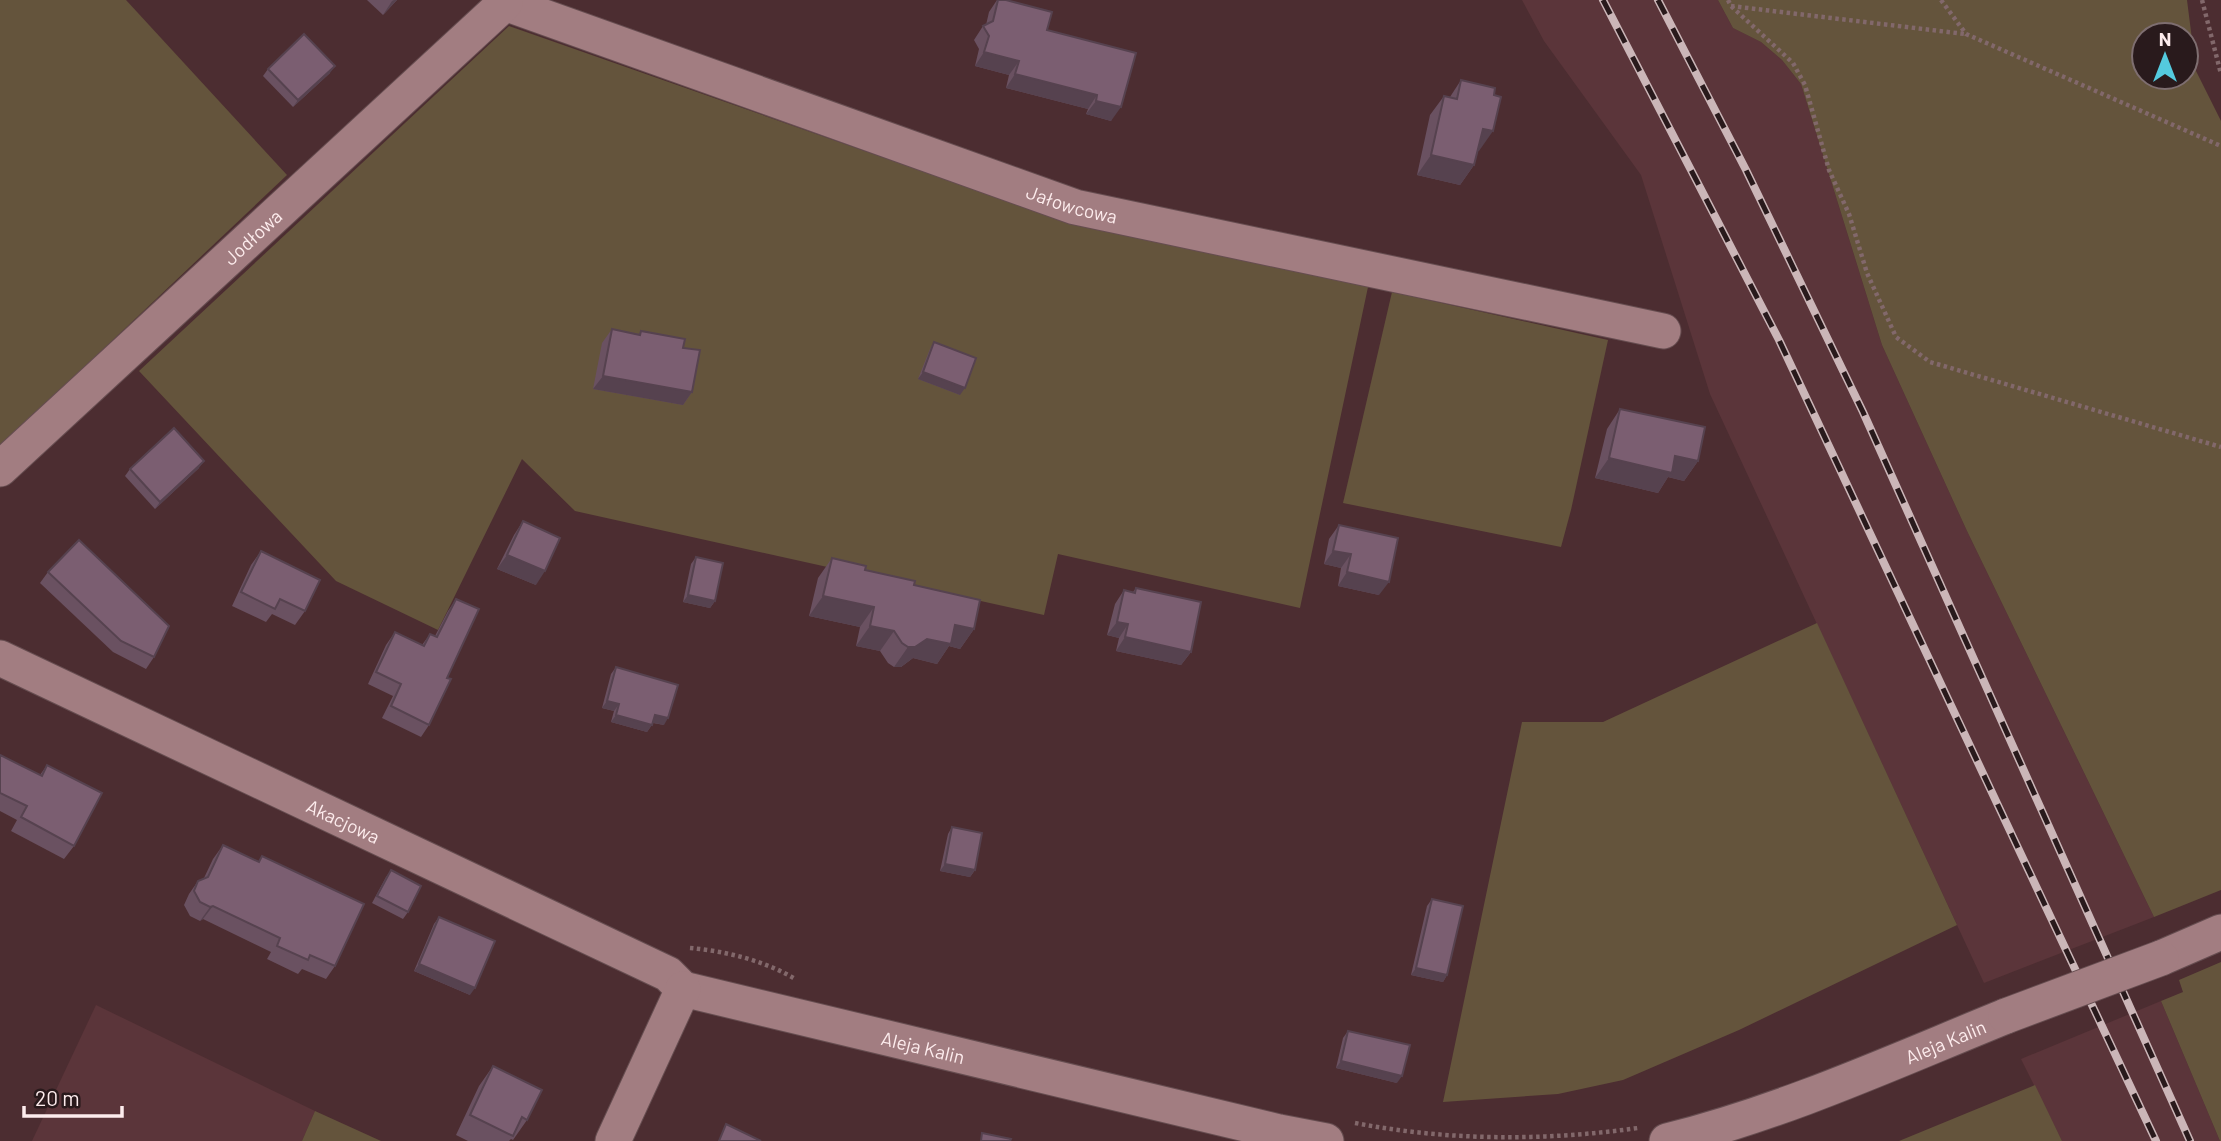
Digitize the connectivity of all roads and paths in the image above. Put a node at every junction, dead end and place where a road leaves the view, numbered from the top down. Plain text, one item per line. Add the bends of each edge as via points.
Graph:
1 (1728, 0) edge
2 (1941, 0) edge
3 (2202, 0) edge
4 (503, 2) edge
5 (1731, 6) junction
6 (1966, 34) junction
7 (2221, 74) edge
8 (2221, 146) edge
9 (1663, 331) dead end
10 (2221, 447) edge
11 (0, 469) edge
12 (0, 658) edge
13 (2221, 932) edge
14 (683, 989) junction
15 (613, 1141) edge
16 (1326, 1141) edge
17 (1667, 1141) edge

1 - 5 path
2 - 6 path
3 - 7 path
4 - 9 street, Jałowcowa via 1075,207
4 - 11 street, Jodłowa
5 - 6 path
5 - 10 path via 1793,63 1805,85 1829,170 1896,337 1930,362
6 - 8 path
12 - 14 street, Akacjowa via 668,974
13 - 17 street, Aleja Kalin, bridge via 1784,1105
14 - 15 street
14 - 16 street, Aleja Kalin

